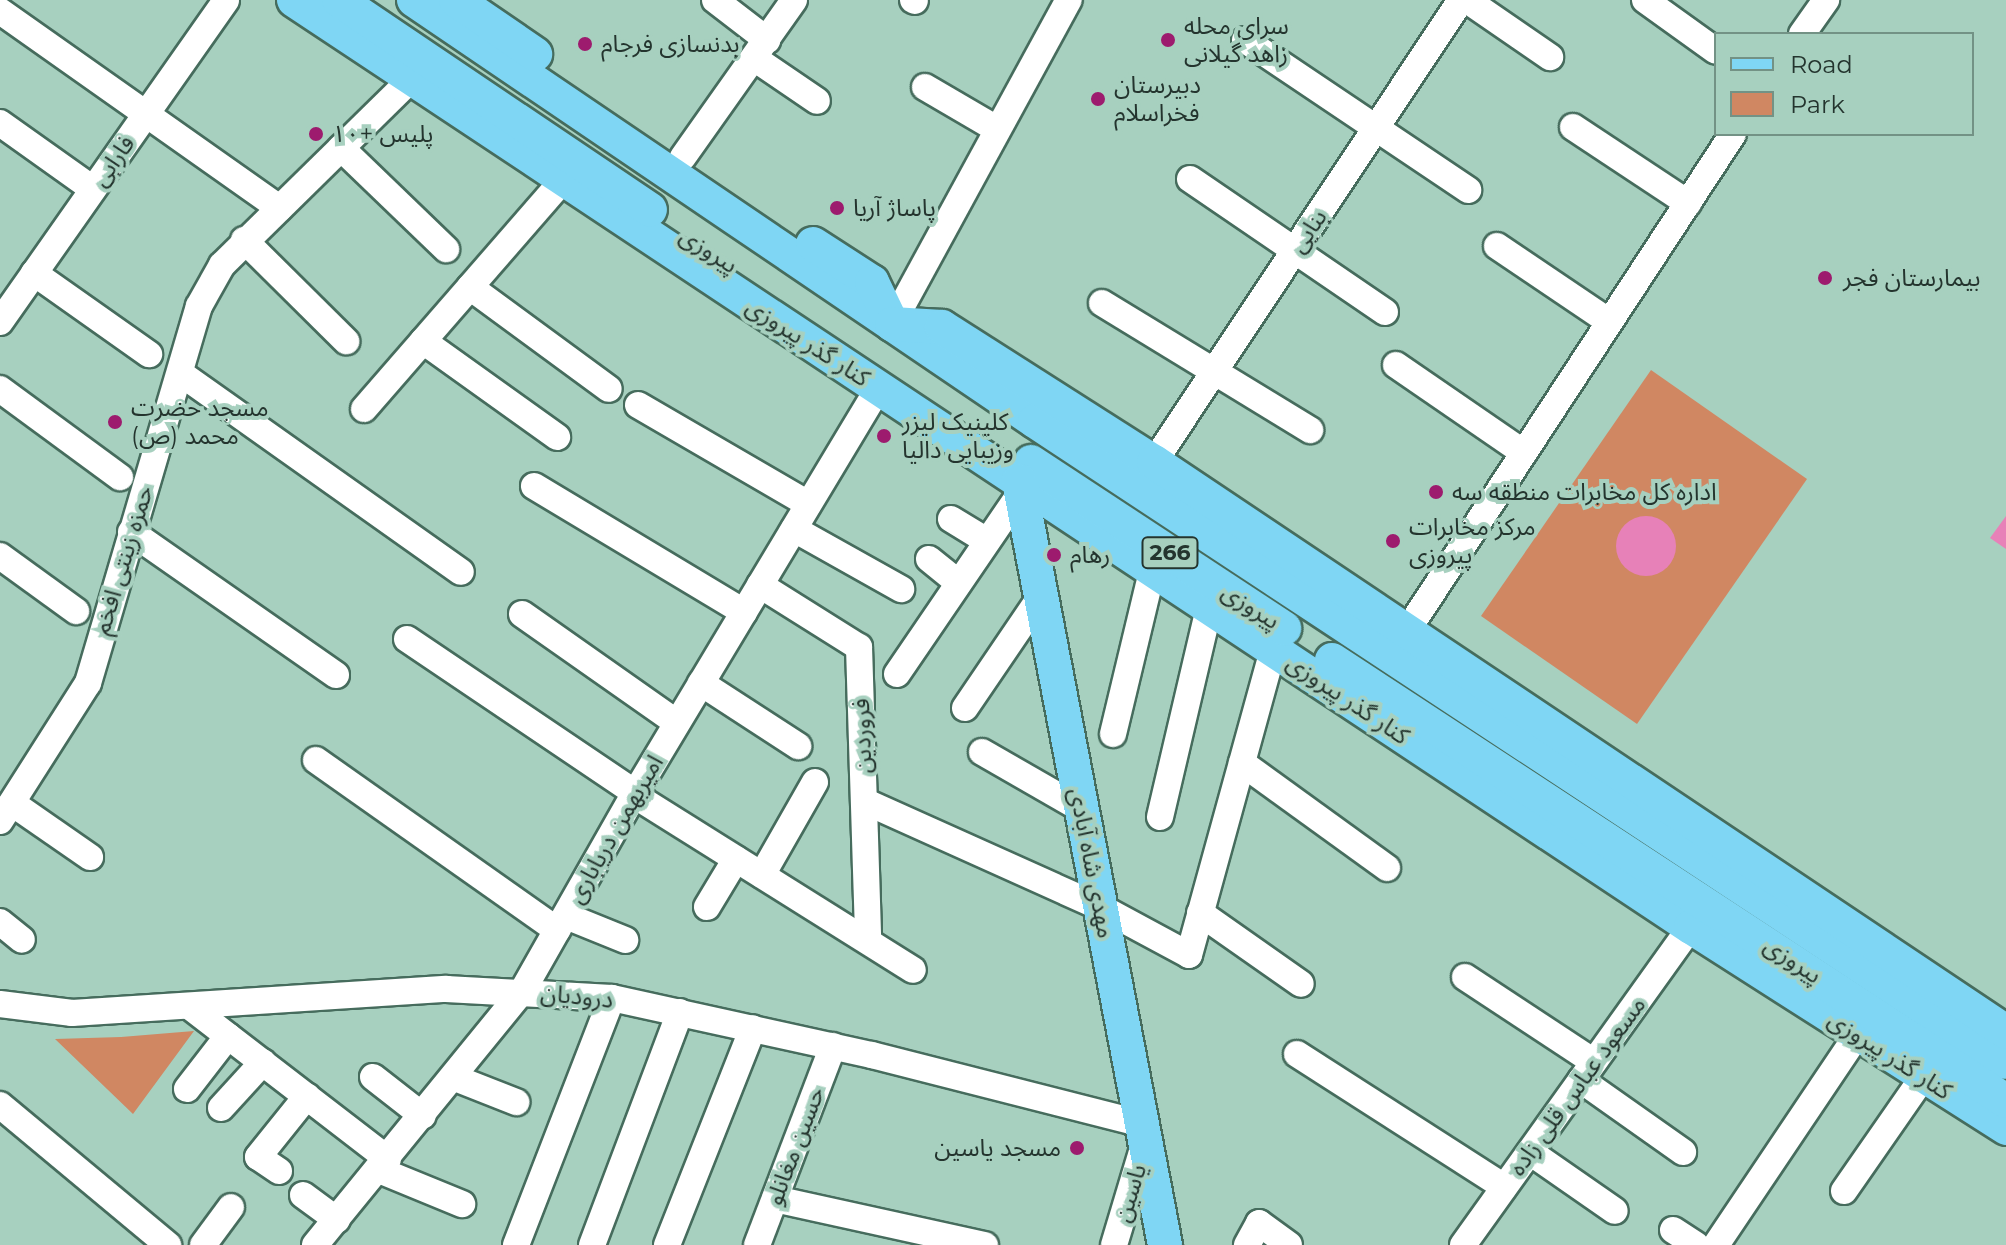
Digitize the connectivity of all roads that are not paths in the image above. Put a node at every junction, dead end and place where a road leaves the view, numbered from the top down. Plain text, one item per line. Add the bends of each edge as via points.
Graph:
1 (226, 0) edge
2 (294, 0) edge
3 (339, 0) edge
4 (414, 0) edge
5 (715, 0) edge
6 (794, 0) edge
7 (1464, 0) edge
8 (1645, 0) edge
9 (1062, 2) edge
10 (1819, 3) edge
11 (0, 11) edge
12 (467, 11) edge
13 (1803, 32) edge
14 (1245, 40) dead end
15 (760, 49) junction
16 (1714, 50) edge
17 (1550, 57) dead end
18 (412, 78) junction
19 (925, 87) dead end
20 (817, 101) dead end
21 (146, 114) junction
22 (0, 123) edge
23 (1379, 127) junction
24 (1573, 127) dead end
25 (997, 129) junction
26 (1732, 136) edge
27 (341, 148) junction
28 (683, 157) junction
29 (1190, 179) dead end
30 (562, 181) junction
31 (93, 189) junction
32 (1468, 190) dead end
33 (1688, 203) junction
34 (279, 208) junction
35 (244, 240) junction
36 (1497, 246) dead end
37 (446, 249) dead end
38 (1294, 252) junction
39 (34, 273) junction
40 (470, 287) junction
41 (1102, 303) dead end
42 (3, 311) edge
43 (1385, 312) dead end
44 (1608, 321) junction
45 (892, 324) junction
46 (346, 341) dead end
47 (423, 341) junction
48 (149, 354) dead end
49 (1396, 365) dead end
50 (180, 373) junction
51 (1213, 373) junction
52 (879, 388) junction
53 (0, 389) edge
54 (609, 389) dead end
55 (638, 405) dead end
56 (364, 409) dead end
57 (1310, 430) dead end
58 (557, 437) dead end
59 (1524, 453) junction
60 (1146, 475) junction
61 (120, 477) dead end
62 (534, 486) dead end
63 (1020, 486) junction
64 (808, 504) junction
65 (951, 519) dead end
66 (794, 529) junction
67 (131, 532) junction
68 (987, 541) junction
69 (0, 556) edge
70 (929, 559) dead end
71 (1152, 571) junction
72 (461, 572) dead end
73 (959, 583) junction
74 (760, 585) junction
75 (901, 589) dead end
76 (1041, 596) junction
77 (1209, 608) junction
78 (76, 611) dead end
79 (744, 612) junction
80 (522, 614) dead end
81 (407, 639) dead end
82 (1273, 649) junction
83 (1404, 651) junction
84 (897, 674) dead end
85 (336, 675) dead end
86 (701, 683) junction
87 (1382, 693) junction
88 (965, 708) dead end
89 (677, 723) junction
90 (1113, 734) dead end
91 (798, 746) dead end
92 (982, 752) dead end
93 (316, 760) dead end
94 (1242, 763) junction
95 (815, 782) dead end
96 (634, 794) junction
97 (864, 801) junction
98 (1081, 809) junction
99 (6, 812) edge
100 (1160, 817) dead end
101 (90, 857) dead end
102 (736, 859) junction
103 (1387, 868) dead end
104 (762, 875) junction
105 (707, 907) dead end
106 (1100, 907) junction
107 (1200, 913) junction
108 (1700, 915) junction
109 (0, 922) edge
110 (561, 923) junction
111 (22, 940) dead end
112 (625, 940) dead end
113 (868, 941) junction
114 (913, 970) dead end
115 (1465, 977) dead end
116 (1301, 984) dead end
117 (523, 990) junction
118 (612, 998) junction
119 (0, 1004) edge
120 (189, 1006) junction
121 (680, 1012) junction
122 (1865, 1023) junction
123 (753, 1028) junction
124 (2006, 1032) edge
125 (228, 1036) junction
126 (833, 1046) junction
127 (1297, 1054) dead end
128 (263, 1062) junction
129 (2006, 1062) edge
130 (1588, 1071) junction
131 (1924, 1076) junction
132 (373, 1077) dead end
133 (455, 1078) junction
134 (187, 1089) dead end
135 (307, 1096) junction
136 (2006, 1101) edge
137 (516, 1102) dead end
138 (0, 1105) edge
139 (221, 1108) dead end
140 (423, 1116) junction
141 (2006, 1128) edge
142 (1143, 1133) junction
143 (1530, 1152) junction
144 (1683, 1152) dead end
145 (384, 1164) junction
146 (279, 1171) dead end
147 (1504, 1187) junction
148 (1844, 1191) dead end
149 (303, 1195) dead end
150 (775, 1199) junction
151 (462, 1204) dead end
152 (231, 1207) dead end
153 (1615, 1211) dead end
154 (337, 1220) junction
155 (1673, 1230) dead end
156 (892, 1235) edge
157 (168, 1245) edge
158 (203, 1245) edge
159 (315, 1245) edge
160 (516, 1245) edge
161 (592, 1245) edge
162 (667, 1245) edge
163 (757, 1245) edge
164 (985, 1245) edge
165 (1114, 1245) edge
166 (1165, 1245) edge
167 (1247, 1245) edge
168 (1289, 1245) edge
169 (1463, 1245) edge
170 (1696, 1245) edge
171 (1716, 1245) edge

1 - 21 street, فارابی
2 - 18 main road, کنار گذر پیروزی
3 - 87 main road, پیروزی / 266
4 - 12 main road, پیروزی / 266
5 - 15 street
6 - 15 street
7 - 17 street
7 - 23 street, بنایی
8 - 16 street
9 - 25 street
10 - 13 street
11 - 21 street
12 - 28 main road, پیروزی
12 - 45 main road, پیروزی / 266
14 - 23 street
15 - 20 street
15 - 28 street
18 - 27 street, حمزه زینتی افخم
18 - 30 main road, کنار گذر پیروزی
19 - 25 street
21 - 31 street, فارابی
21 - 34 street
22 - 31 street
23 - 32 street
23 - 38 street, بنایی
24 - 33 street
25 - 45 street
26 - 33 street
27 - 34 street, حمزه زینتی افخم
27 - 37 street
28 - 45 main road, پیروزی via 872,282
29 - 38 street
30 - 40 street
30 - 52 main road, کنار گذر پیروزی
31 - 39 street, فارابی
33 - 44 street
34 - 35 street, حمزه زینتی افخم
35 - 46 street
35 - 50 street, حمزه زینتی افخم via 222,265 199,306
36 - 44 street
38 - 43 street
38 - 51 street, بنایی
39 - 42 street, فارابی
39 - 48 street
40 - 47 street
40 - 54 street
41 - 51 street
44 - 59 street
45 - 60 main road, پیروزی / 266
45 - 60 main road, پیروزی via 942,327 1071,410
47 - 56 street
47 - 58 street
49 - 59 street
50 - 67 street, حمزه زینتی افخم
50 - 72 street
51 - 57 street
51 - 60 street, بنایی
52 - 63 main road, کنار گذر پیروزی
52 - 64 street, امیربهمن دریاباری
53 - 61 street
55 - 64 street
59 - 83 street
60 - 83 main road, پیروزی / 266
62 - 79 street
63 - 68 street
63 - 71 main road, کنار گذر پیروزی
63 - 76 main road, مهدی شاه آبادی
64 - 66 street, امیربهمن دریاباری
65 - 68 street
66 - 74 street, امیربهمن دریاباری
66 - 75 street
67 - 85 street
67 - 99 street, حمزه زینتی افخم via 88,683
68 - 73 street
69 - 78 street
70 - 73 street
71 - 77 main road, کنار گذر پیروزی
71 - 90 street
73 - 84 street
74 - 79 street, امیربهمن دریاباری
74 - 97 street, فروردین via 859,647
76 - 88 street
76 - 98 main road, مهدی شاه آبادی
77 - 82 main road, کنار گذر پیروزی
77 - 100 street
79 - 86 street, امیربهمن دریاباری
80 - 89 street
81 - 96 street
82 - 94 street
82 - 108 main road, کنار گذر پیروزی
83 - 87 main road
83 - 124 main road
83 - 129 main road, پیروزی / 266
86 - 89 street, امیربهمن دریاباری
86 - 91 street
87 - 108 main road, پیروزی / 266
89 - 96 street, امیربهمن دریاباری
92 - 98 street
93 - 110 street
94 - 103 street
94 - 107 street
95 - 104 street
96 - 102 street
96 - 110 street, امیربهمن دریاباری
97 - 106 street
97 - 113 street, فروردین
98 - 106 main road, مهدی شاه آبادی
99 - 101 street
102 - 104 street
102 - 105 street
104 - 113 street
106 - 107 street via 1189,955
106 - 142 main road, مهدی شاه آبادی
107 - 116 street
108 - 122 main road, کنار گذر پیروزی
108 - 130 street, مسعود عباس قلی زاده
109 - 111 street
110 - 112 street
110 - 117 street, امیربهمن دریاباری
113 - 114 street
115 - 130 street
117 - 118 street, درودیان
117 - 120 street, درودیان via 446,989
117 - 133 street, امیربهمن دریاباری
118 - 121 street, درودیان
118 - 160 street
119 - 120 street, درودیان via 72,1013
120 - 125 street
121 - 123 street, درودیان
121 - 161 street
122 - 131 main road, کنار گذر پیروزی
122 - 136 main road
122 - 171 street
123 - 126 street, درودیان
123 - 162 street
125 - 128 street
125 - 134 street
126 - 142 street, درودیان
126 - 150 street, حسین مغانلو
127 - 147 street
128 - 135 street
128 - 139 street
130 - 143 street, مسعود عباس قلی زاده
130 - 144 street
131 - 141 main road, کنار گذر پیروزی
131 - 148 street
132 - 140 street
133 - 137 street
133 - 140 street, امیربهمن دریاباری
135 - 145 street
135 - 146 street via 258,1157
138 - 157 street
140 - 145 street, امیربهمن دریاباری
142 - 165 street, یاسین
142 - 166 main road, مهدی شاه آبادی
143 - 147 street, مسعود عباس قلی زاده
143 - 153 street
145 - 151 street
145 - 154 street, امیربهمن دریاباری
147 - 169 street, مسعود عباس قلی زاده
149 - 154 street
150 - 156 street
150 - 163 street, حسین مغانلو
152 - 158 street
154 - 159 street, امیربهمن دریاباری
155 - 170 street
156 - 164 street
167 - 168 street via 1259,1223

